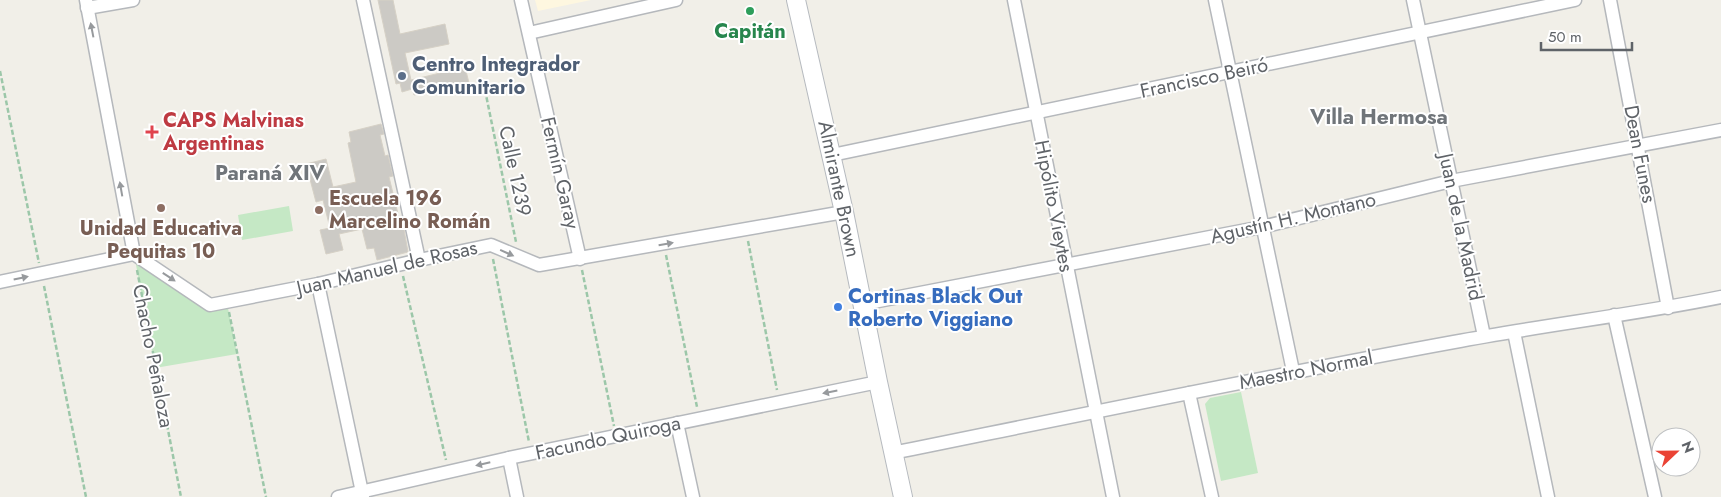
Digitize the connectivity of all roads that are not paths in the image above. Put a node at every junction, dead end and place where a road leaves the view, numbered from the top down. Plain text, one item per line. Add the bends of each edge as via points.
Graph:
1 (133, 0) edge
2 (363, 0) edge
3 (521, 0) edge
4 (676, 0) edge
5 (796, 0) edge
6 (1014, 0) edge
7 (1215, 0) edge
8 (1413, 0) edge
9 (1576, 0) edge
10 (1610, 0) edge
11 (87, 4) edge
12 (1420, 32) junction
13 (529, 33) junction
14 (1230, 72) junction
15 (1036, 113) junction
16 (1721, 130) edge
17 (1638, 145) junction
18 (832, 154) junction
19 (1451, 181) junction
20 (844, 212) junction
21 (1262, 227) junction
22 (134, 254) junction
23 (580, 259) junction
24 (419, 260) junction
25 (1066, 264) junction
26 (0, 282) edge
27 (318, 284) junction
28 (1721, 297) edge
29 (864, 304) junction
30 (1668, 308) junction
31 (1614, 315) junction
32 (1514, 332) junction
33 (1484, 336) junction
34 (1293, 371) junction
35 (878, 382) junction
36 (1188, 392) junction
37 (1095, 412) junction
38 (677, 423) junction
39 (894, 453) junction
40 (509, 458) junction
41 (362, 494) edge
42 (338, 497) edge
43 (517, 497) edge
44 (693, 497) edge
45 (903, 497) edge
46 (1113, 497) edge
47 (1212, 497) edge
48 (1548, 497) edge
49 (1654, 497) edge

1 - 11 street
2 - 24 street
3 - 13 street, Fermín Garay
4 - 13 street
5 - 18 main road, Almirante Brown
6 - 15 street, Hipólito Vieytes
7 - 14 street
8 - 12 street, Juan de la Madrid
9 - 12 street, Francisco Beiró
10 - 17 street, Dean Funes
22 -> 11 street
12 - 14 street, Francisco Beiró
12 - 19 street, Juan de la Madrid
13 - 23 street, Fermín Garay
14 - 15 street, Francisco Beiró
14 - 21 street
15 - 18 street, Francisco Beiró
15 - 25 street, Hipólito Vieytes
16 - 17 street, Agustín H. Montano
17 - 19 street, Agustín H. Montano
17 - 30 street, Dean Funes
18 - 20 main road, Almirante Brown
19 - 21 street, Agustín H. Montano
19 - 33 street, Juan de la Madrid
23 -> 20 street, Juan Manuel de Rosas
20 - 29 main road, Almirante Brown
21 - 25 street, Agustín H. Montano
21 - 34 street
26 -> 22 street
22 -> 27 street, Juan Manuel de Rosas via 210,305
24 -> 23 street, Juan Manuel de Rosas via 491,245 539,265
24 - 27 street, Juan Manuel de Rosas
25 - 29 street, Agustín H. Montano
25 - 37 street, Hipólito Vieytes
27 - 41 street
28 - 30 street, Maestro Normal
29 - 35 main road, Almirante Brown
30 - 31 street, Maestro Normal
31 - 32 street, Maestro Normal
31 - 49 street
32 - 33 street, Maestro Normal
32 - 48 street
33 - 34 street, Maestro Normal
34 - 36 street, Maestro Normal
35 -> 38 street, Facundo Quiroga
35 - 39 main road, Almirante Brown
36 - 37 street, Maestro Normal
36 - 47 street
37 - 39 street, Maestro Normal
37 - 46 street, Hipólito Vieytes
38 - 40 street, Facundo Quiroga
38 - 44 street
39 - 45 main road, Almirante Brown
40 -> 41 street, Facundo Quiroga
40 - 43 street
41 - 42 street, Facundo Quiroga

